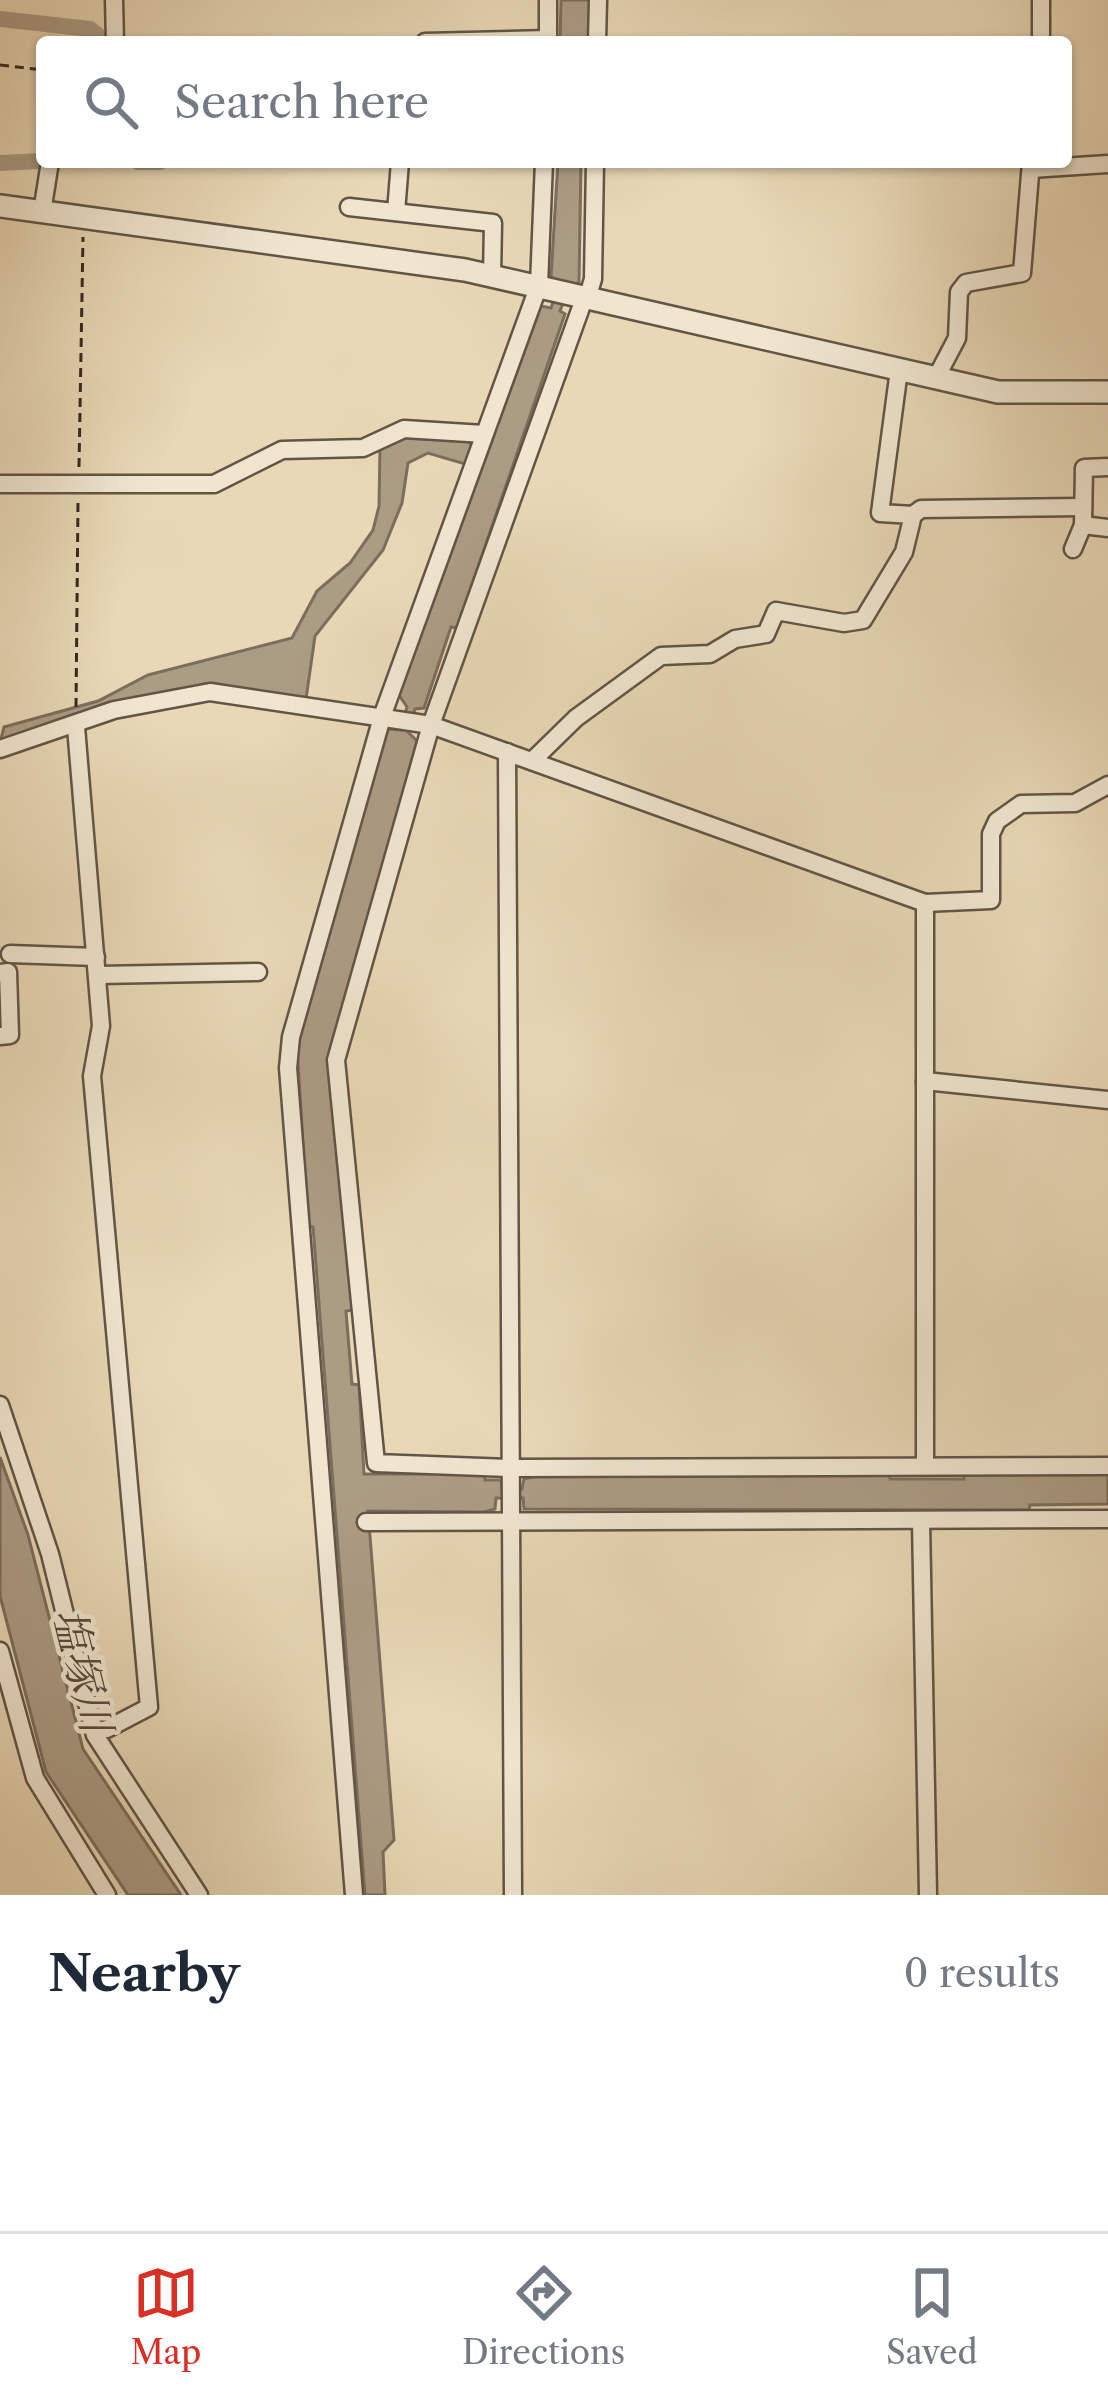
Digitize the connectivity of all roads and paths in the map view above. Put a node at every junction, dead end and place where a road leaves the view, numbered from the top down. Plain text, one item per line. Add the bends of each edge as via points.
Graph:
1 (114, 0) edge
2 (548, 0) edge
3 (598, 0) edge
4 (1041, 0) edge
5 (115, 36) edge
6 (548, 36) edge
7 (597, 36) edge
8 (1041, 36) edge
9 (0, 64) edge
10 (36, 69) edge
11 (1108, 164) edge
12 (1072, 165) edge
13 (49, 168) edge
14 (400, 168) edge
15 (544, 168) edge
16 (595, 168) edge
17 (1031, 168) edge
18 (0, 206) edge
19 (349, 207) dead end
20 (42, 212) junction
21 (396, 212) junction
22 (83, 218) junction
23 (492, 276) junction
24 (540, 288) junction
25 (581, 298) junction
26 (899, 370) junction
27 (936, 378) junction
28 (1108, 392) edge
29 (484, 434) junction
30 (1108, 467) edge
31 (0, 484) edge
32 (79, 484) junction
33 (913, 515) junction
34 (1083, 516) junction
35 (1108, 528) edge
36 (1073, 549) dead end
37 (383, 715) junction
38 (430, 725) junction
39 (76, 727) junction
40 (0, 749) edge
41 (507, 752) junction
42 (532, 761) junction
43 (1108, 785) edge
44 (925, 903) junction
45 (10, 954) dead end
46 (97, 966) junction
47 (258, 972) dead end
48 (0, 973) edge
49 (0, 1036) edge
50 (925, 1081) junction
51 (1108, 1100) edge
52 (0, 1406) edge
53 (925, 1466) junction
54 (1108, 1466) edge
55 (509, 1468) junction
56 (509, 1518) junction
57 (1108, 1519) edge
58 (921, 1521) junction
59 (366, 1522) dead end
60 (0, 1651) edge
61 (106, 1729) dead end
62 (107, 1895) edge
63 (199, 1895) edge
64 (354, 1895) edge
65 (513, 1895) edge
66 (928, 1895) edge

1 - 5 street
2 - 6 street
3 - 7 street
4 - 8 street
9 - 10 path
11 - 12 street
13 - 20 street
14 - 21 street
15 - 24 street
16 - 25 street via 593,279
17 - 27 street via 1022,273 966,283 958,338
18 - 20 street
19 - 21 street
20 - 22 street
21 - 23 street via 493,223
22 - 23 street
22 - 32 path
23 - 24 street
24 - 25 street
24 - 29 street
25 - 26 street
25 - 38 street
26 - 27 street
26 - 33 street via 880,513
27 - 28 street via 998,392
29 - 32 street via 404,429 364,448 282,450 214,484
29 - 37 street
30 - 34 street via 1084,468
31 - 32 street
32 - 39 path
33 - 34 street via 921,509
33 - 42 street via 904,552 863,620 776,611 759,637 710,654 661,656
34 - 35 street
34 - 36 street
37 - 38 street
37 - 39 street via 210,692 114,710
37 - 64 street via 288,1068
38 - 41 street
38 - 55 street via 337,1060 376,1463
39 - 40 street
39 - 46 street
41 - 42 street
41 - 55 street
42 - 44 street
43 - 44 street via 1075,803 1021,804 997,821 991,900
44 - 50 street
45 - 46 street
46 - 47 street
46 - 61 street via 101,1026 92,1076 149,1707
48 - 49 street via 8,972 10,1035
50 - 51 street
50 - 53 street
52 - 63 street via 50,1554 95,1735
53 - 54 street
53 - 55 street
55 - 56 street
56 - 58 street
56 - 59 street
56 - 65 street
57 - 58 street
58 - 66 street
60 - 62 street via 35,1778

